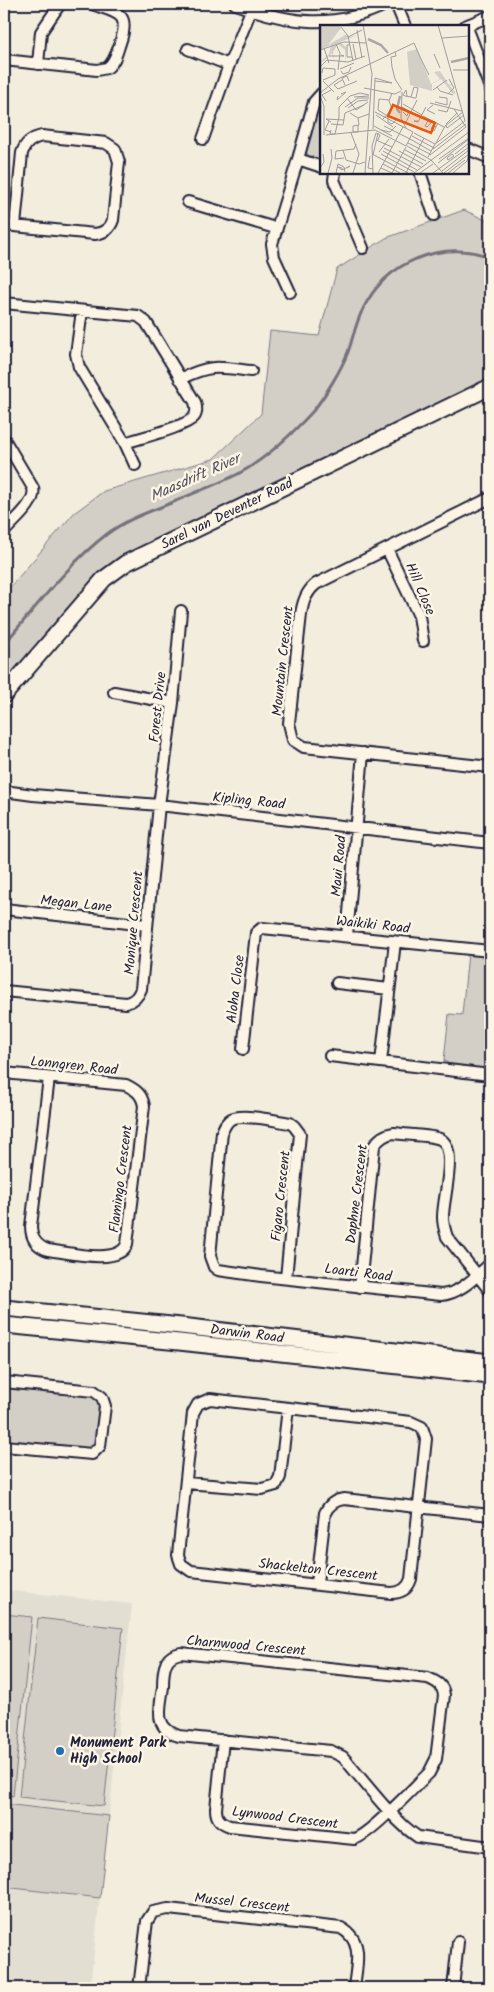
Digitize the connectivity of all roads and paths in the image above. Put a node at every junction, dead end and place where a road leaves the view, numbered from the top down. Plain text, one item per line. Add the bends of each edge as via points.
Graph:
1 (60, 4) edge
2 (92, 4) edge
3 (235, 4) edge
4 (387, 4) edge
5 (396, 4) edge
6 (251, 10) junction
7 (490, 16) edge
8 (406, 25) edge
9 (468, 25) edge
10 (469, 33) edge
11 (188, 49) dead end
12 (4, 60) edge
13 (38, 64) junction
14 (229, 65) junction
15 (490, 88) edge
16 (320, 95) edge
17 (202, 139) dead end
18 (469, 148) edge
19 (490, 158) edge
20 (298, 159) junction
21 (320, 166) edge
22 (335, 174) edge
23 (421, 174) edge
24 (188, 202) dead end
25 (434, 215) dead end
26 (4, 225) edge
27 (15, 226) junction
28 (275, 228) junction
29 (363, 248) dead end
30 (290, 292) dead end
31 (4, 303) edge
32 (82, 311) junction
33 (251, 370) dead end
34 (180, 379) junction
35 (490, 387) edge
36 (4, 439) edge
37 (124, 443) junction
38 (135, 465) dead end
39 (490, 498) edge
40 (4, 532) edge
41 (387, 549) junction
42 (181, 611) dead end
43 (423, 641) dead end
44 (114, 692) dead end
45 (4, 695) edge
46 (174, 703) junction
47 (362, 753) junction
48 (490, 767) edge
49 (4, 791) edge
50 (159, 805) junction
51 (356, 827) junction
52 (490, 843) edge
53 (4, 910) edge
54 (146, 925) junction
55 (256, 933) joint
56 (347, 936) junction
57 (395, 942) junction
58 (490, 951) edge
59 (337, 983) dead end
60 (389, 989) junction
61 (4, 991) edge
62 (243, 1049) dead end
63 (330, 1056) dead end
64 (381, 1062) junction
65 (4, 1073) edge
66 (490, 1075) edge
67 (49, 1078) junction
68 (138, 1092) joint
69 (490, 1264) edge
70 (214, 1267) joint
71 (478, 1275) junction
72 (286, 1278) junction
73 (360, 1287) junction
74 (490, 1291) edge
75 (4, 1308) edge
76 (4, 1325) edge
77 (490, 1362) edge
78 (490, 1376) edge
79 (4, 1382) edge
80 (288, 1408) junction
81 (4, 1446) edge
82 (186, 1482) junction
83 (418, 1507) junction
84 (490, 1515) edge
85 (317, 1583) junction
86 (223, 1740) junction
87 (390, 1810) junction
88 (490, 1847) edge
89 (458, 1942) dead end
90 (139, 1988) edge
91 (354, 1988) edge
92 (453, 1988) edge

1 - 13 street via 41,32
2 - 13 street via 116,12 124,24 124,32 110,66 100,70
3 - 6 street
4 - 6 street via 346,19 327,22 285,20
5 - 8 street
6 - 14 street
7 - 9 street
10 - 15 street
11 - 14 street
12 - 13 street
14 - 17 street
16 - 20 street via 314,102
18 - 19 street
20 - 21 street
20 - 28 street
22 - 29 street via 334,180
23 - 25 street
24 - 28 street
26 - 27 street
27 - 27 street via 95,234 108,230 113,220 119,162 115,149 106,143 42,136 32,139 22,153
28 - 30 street via 272,251
31 - 32 street
32 - 34 street via 138,316 146,322
32 - 37 street via 76,354 79,367
33 - 34 street via 207,368
34 - 37 street via 195,402 194,417 182,425
35 - 45 street, Sarel van Deventer Road via 126,563 104,580
36 - 40 street via 34,494
37 - 38 street
39 - 41 street, Mountain Crescent
41 - 43 street, Hill Close via 419,616
41 - 47 street, Mountain Crescent via 310,588 301,614 289,723 293,740 304,747
42 - 46 street, Forest Drive
44 - 46 street
46 - 50 street, Forest Drive
47 - 48 street, Mountain Crescent
47 - 51 street, Maui Road
49 - 50 street, Kipling Road
50 - 51 street, Kipling Road
50 - 54 street, Monique Crescent
51 - 52 street, Kipling Road
51 - 56 street, Maui Road
53 - 54 street, Megan Lane
54 - 61 street, Monique Crescent via 141,989 131,1002
55 - 56 street, Waikiki Road via 264,927
55 - 62 street, Aloha Close
56 - 57 street, Waikiki Road
57 - 58 street, Waikiki Road
57 - 60 street
59 - 60 street
60 - 64 street
63 - 64 street
64 - 66 street
65 - 67 street, Lonngren Road
67 - 68 street, Lonngren Road via 126,1085
67 - 68 street, Flamingo Crescent via 31,1226 33,1240 48,1250 105,1257 126,1248 144,1106
69 - 71 street, Loarti Road
70 - 72 street, Loarti Road via 221,1272
70 - 72 street, Figaro Crescent via 210,1256 222,1132 226,1123 240,1117 290,1123 297,1129 300,1140
71 - 73 street, Loarti Road via 449,1295
71 - 73 street, Daphne Crescent via 444,1229 450,1158 447,1146 440,1139 394,1133 378,1140 374,1146
71 - 74 street
72 - 73 street, Loarti Road
75 - 77 street, Darwin Road
76 - 78 street, Darwin Road
79 - 81 street via 94,1392 102,1397 105,1406 100,1446 92,1454
80 - 82 street via 280,1477 276,1485 262,1489
80 - 82 street, Shackelton Crescent via 210,1399 198,1404 193,1414
80 - 83 street, Shackelton Crescent via 419,1424 426,1439
82 - 85 street, Shackelton Crescent via 178,1555 186,1568
83 - 84 street
83 - 85 street via 344,1499 334,1502 325,1513
83 - 85 street, Shackelton Crescent via 411,1579 404,1590 391,1592
86 - 87 street, Charnwood Crescent via 336,1753
86 - 87 street, Lynwood Crescent via 216,1809 223,1824 354,1839
86 - 87 street, Charnwood Crescent via 179,1736 169,1733 161,1723 159,1715 165,1664 175,1654 436,1681 444,1694 436,1759 429,1772
87 - 88 street via 418,1837
89 - 92 street
90 - 91 street, Mussel Crescent via 147,1921 153,1912 168,1908 341,1928 353,1938 358,1948

